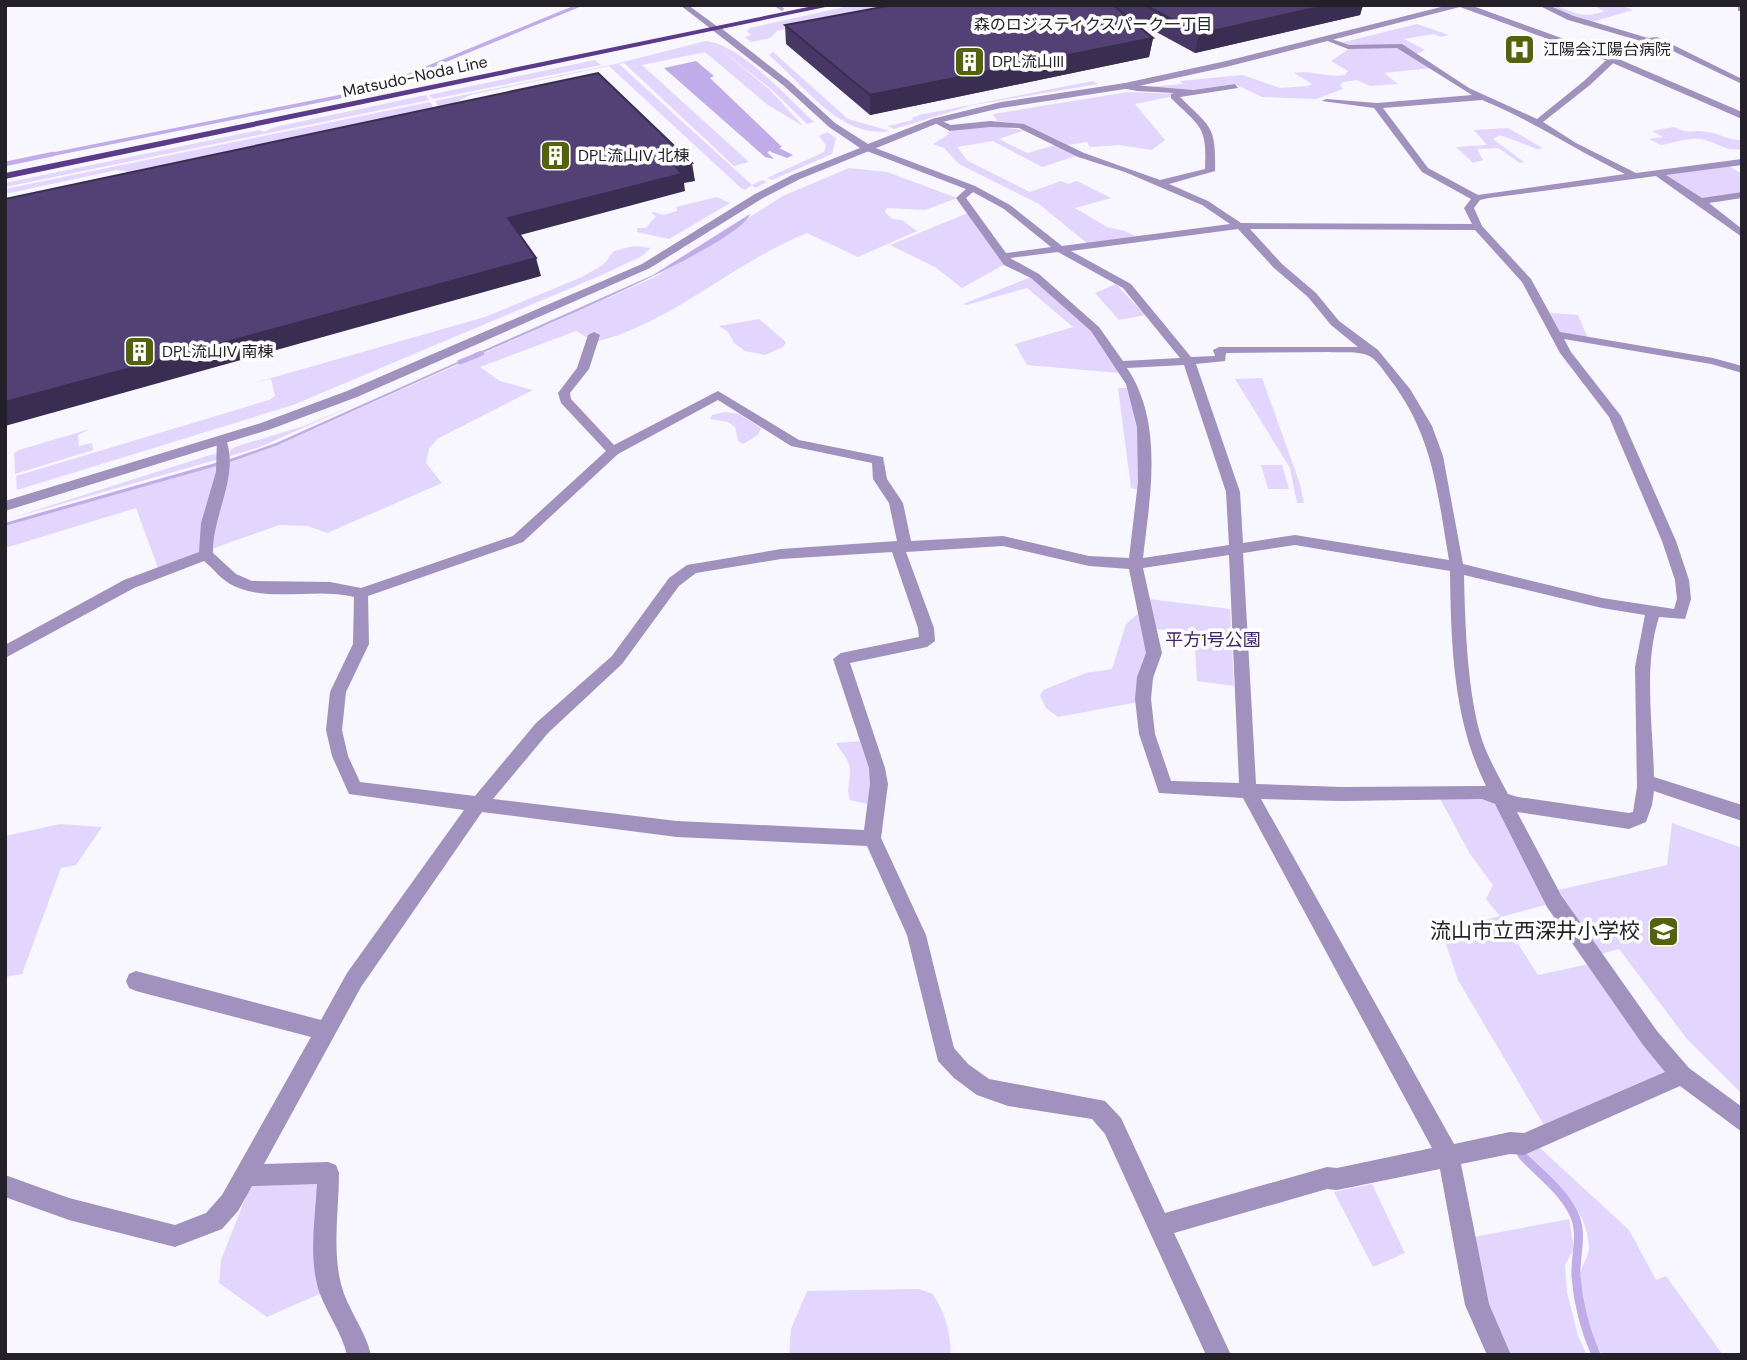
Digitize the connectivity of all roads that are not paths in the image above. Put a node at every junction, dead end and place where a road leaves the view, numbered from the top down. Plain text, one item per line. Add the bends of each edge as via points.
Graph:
1 (683, 5) edge
2 (831, 5) edge
3 (1460, 5) edge
4 (1541, 5) edge
5 (718, 30) junction
6 (1329, 40) junction
7 (1649, 41) junction
8 (1611, 59) junction
9 (1742, 82) edge
10 (1125, 86) junction
11 (1235, 86) dead end
12 (1193, 92) junction
13 (1482, 97) junction
14 (1326, 101) dead end
15 (1377, 106) junction
16 (1742, 116) edge
17 (935, 121) junction
18 (1538, 122) junction
19 (867, 148) junction
20 (1737, 166) edge
21 (1659, 174) junction
22 (5, 176) edge
23 (1635, 177) junction
24 (1161, 183) junction
25 (972, 188) junction
26 (1742, 195) edge
27 (1477, 198) junction
28 (1701, 201) junction
29 (1241, 226) junction
30 (1478, 227) junction
31 (1742, 234) edge
32 (1060, 249) junction
33 (1004, 256) junction
34 (1554, 334) junction
35 (594, 335) dead end
36 (1374, 352) junction
37 (1189, 362) junction
38 (1121, 365) junction
39 (1742, 370) edge
40 (221, 440) junction
41 (613, 451) junction
42 (5, 506) edge
43 (901, 546) junction
44 (1236, 548) junction
45 (206, 555) junction
46 (1135, 564) junction
47 (1457, 568) junction
48 (361, 593) junction
49 (1654, 611) junction
50 (5, 652) edge
51 (1645, 780) junction
52 (1248, 791) junction
53 (1500, 798) junction
54 (476, 806) junction
55 (1742, 813) edge
56 (872, 838) junction
57 (136, 981) dead end
58 (325, 1031) junction
59 (1682, 1075) junction
60 (1742, 1121) edge
61 (1448, 1155) junction
62 (246, 1175) junction
63 (5, 1186) edge
64 (1158, 1226) junction
65 (359, 1355) edge
66 (1219, 1355) edge
67 (1499, 1355) edge

1 - 5 street
2 - 5 main road, Matsudo-Noda Line
3 - 6 street
3 - 8 street
4 - 7 street
5 - 19 street via 832,125
5 - 22 main road, Matsudo-Noda Line
6 - 10 street
6 - 13 street via 1348,47 1399,46
7 - 8 street
7 - 9 street via 1659,41
8 - 16 street
8 - 18 street
10 - 12 street
10 - 17 street via 1001,105
11 - 12 street
12 - 24 street via 1174,96 1207,128 1212,142 1210,171
13 - 15 street
13 - 18 street
14 - 15 street
15 - 27 street via 1424,170
17 - 19 street
17 - 24 street via 950,128 1021,126 1081,155
18 - 23 street
19 - 25 street
19 - 40 street via 759,196 673,251 612,282 352,394
20 - 21 street
21 - 23 street
21 - 28 street
23 - 27 street
24 - 29 street
25 - 32 street via 1007,207
25 - 33 street via 961,198
26 - 28 street
27 - 30 street via 1469,208
28 - 31 street
29 - 30 street
29 - 32 street
29 - 36 street via 1335,323
30 - 34 street via 1528,281
32 - 33 street
32 - 37 street via 1127,286
33 - 38 street via 1008,263 1035,276 1095,329
34 - 39 street
34 - 49 street via 1615,416 1669,541 1684,599 1680,615
35 - 41 street via 579,376 564,393 565,400
36 - 37 street via 1219,350 1221,359
36 - 47 street via 1404,388 1426,426 1437,456
37 - 38 street
37 - 44 street via 1233,492
38 - 46 street via 1132,384 1143,427 1145,482
40 - 42 street
40 - 45 street via 224,481 207,519
41 - 43 street via 718,395 795,443 878,460 880,479 896,503
41 - 48 street via 518,539
43 - 46 street via 1003,541 1089,561
43 - 54 street via 781,554 683,573 617,660 542,728
43 - 56 street via 927,641 841,659 876,761 879,784
44 - 46 street
44 - 47 street via 1296,540
44 - 52 street
45 - 48 street via 233,580 250,586 326,586
45 - 50 street via 129,584
46 - 52 street via 1154,653 1144,677 1147,734 1165,788
47 - 49 street
47 - 53 street via 1458,632 1471,729
48 - 54 street via 361,644 338,692 334,730 355,789
49 - 51 street via 1644,635
51 - 53 street via 1644,808 1640,817 1629,821 1518,805
51 - 55 street
52 - 53 street via 1482,792
52 - 61 street
53 - 59 street via 1570,926
54 - 56 street via 677,829
54 - 58 street via 354,981
56 - 64 street via 916,935 945,1054 984,1088 1097,1109 1113,1126
57 - 58 street
58 - 62 street
59 - 60 street
59 - 61 street via 1524,1144
61 - 64 street via 1327,1178
61 - 67 street via 1478,1305
62 - 63 street via 214,1221 175,1236 69,1209
62 - 65 street via 328,1173 328,1281
64 - 66 street

